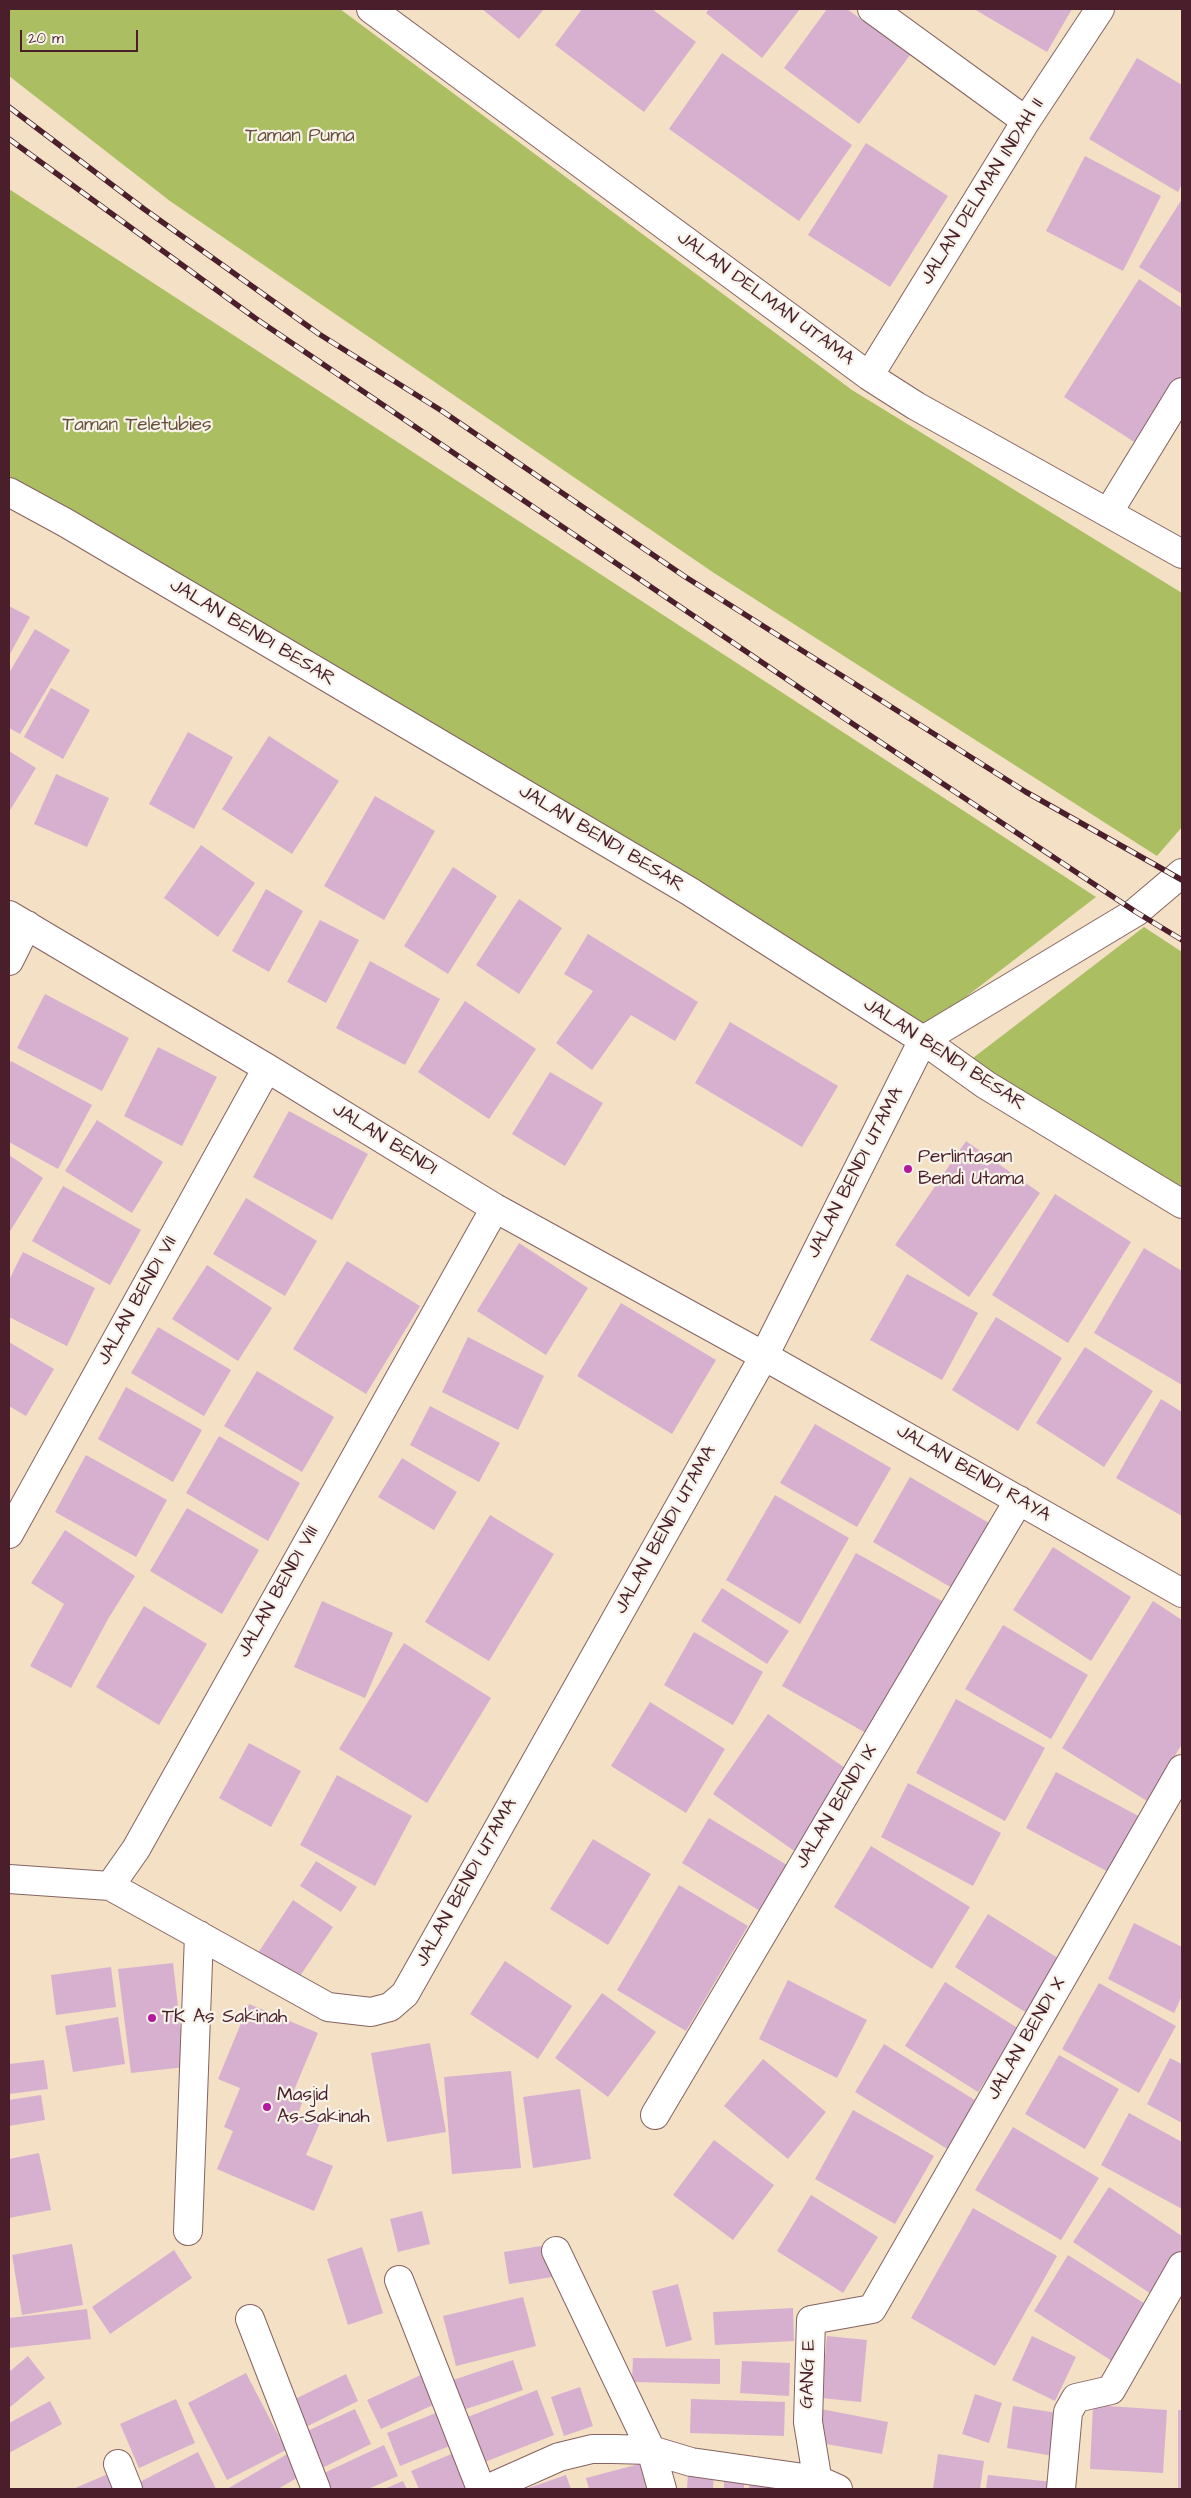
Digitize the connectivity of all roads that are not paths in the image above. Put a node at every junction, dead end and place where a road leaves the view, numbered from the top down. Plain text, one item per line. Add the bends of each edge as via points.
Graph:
1 (371, 9) edge
2 (872, 9) edge
3 (1100, 9) edge
4 (1026, 121) junction
5 (869, 376) junction
6 (1182, 392) edge
7 (9, 492) edge
8 (1108, 513) junction
9 (1182, 554) edge
10 (1182, 873) edge
11 (18, 920) edge
12 (9, 961) edge
13 (922, 1040) junction
14 (267, 1068) junction
15 (1182, 1204) edge
16 (495, 1208) junction
17 (764, 1356) junction
18 (1018, 1500) junction
19 (9, 1534) edge
20 (1182, 1594) edge
21 (1182, 1769) edge
22 (9, 1879) edge
23 (110, 1886) junction
24 (199, 1935) junction
25 (656, 2115) dead end
26 (188, 2231) dead end
27 (556, 2251) dead end
28 (1182, 2266) edge
29 (398, 2280) dead end
30 (872, 2309) joint
31 (250, 2319) dead end
32 (651, 2450) junction
33 (118, 2464) dead end
34 (825, 2486) edge
35 (128, 2489) edge
36 (316, 2489) edge
37 (481, 2489) edge
38 (487, 2489) edge
39 (662, 2489) edge
40 (1061, 2489) edge

1 - 5 street, JALAN DELMAN UTAMA
2 - 4 street
3 - 4 street, JALAN DELMAN INDAH II
4 - 5 street, JALAN DELMAN INDAH II
5 - 8 street, JALAN DELMAN UTAMA via 916,406
6 - 8 street
7 - 13 street, JALAN BENDI BESAR via 689,891
8 - 9 street, JALAN DELMAN UTAMA
10 - 13 street via 1136,912
11 - 12 street
11 - 14 street, JALAN BENDI
13 - 15 street, JALAN BENDI BESAR via 986,1085
13 - 17 street, JALAN BENDI UTAMA
14 - 16 street, JALAN BENDI
14 - 19 street, JALAN BENDI VII
16 - 17 street, JALAN BENDI
16 - 23 street, JALAN BENDI VIII via 136,1849
17 - 18 street, JALAN BENDI RAYA
17 - 24 street, JALAN BENDI UTAMA via 405,1994 390,2007 371,2012 328,2006
18 - 20 street, JALAN BENDI RAYA
18 - 25 street, JALAN BENDI IX
21 - 30 street, JALAN BENDI X
22 - 23 street
23 - 24 street, JALAN BENDI UTAMA
24 - 26 street
27 - 32 street
28 - 40 street via 1111,2390 1076,2398 1068,2412
29 - 37 street
30 - 34 street, GANG E via 811,2320 808,2422
31 - 36 street
32 - 34 street via 691,2462
32 - 38 street via 592,2449 559,2457
32 - 39 street
33 - 35 street

